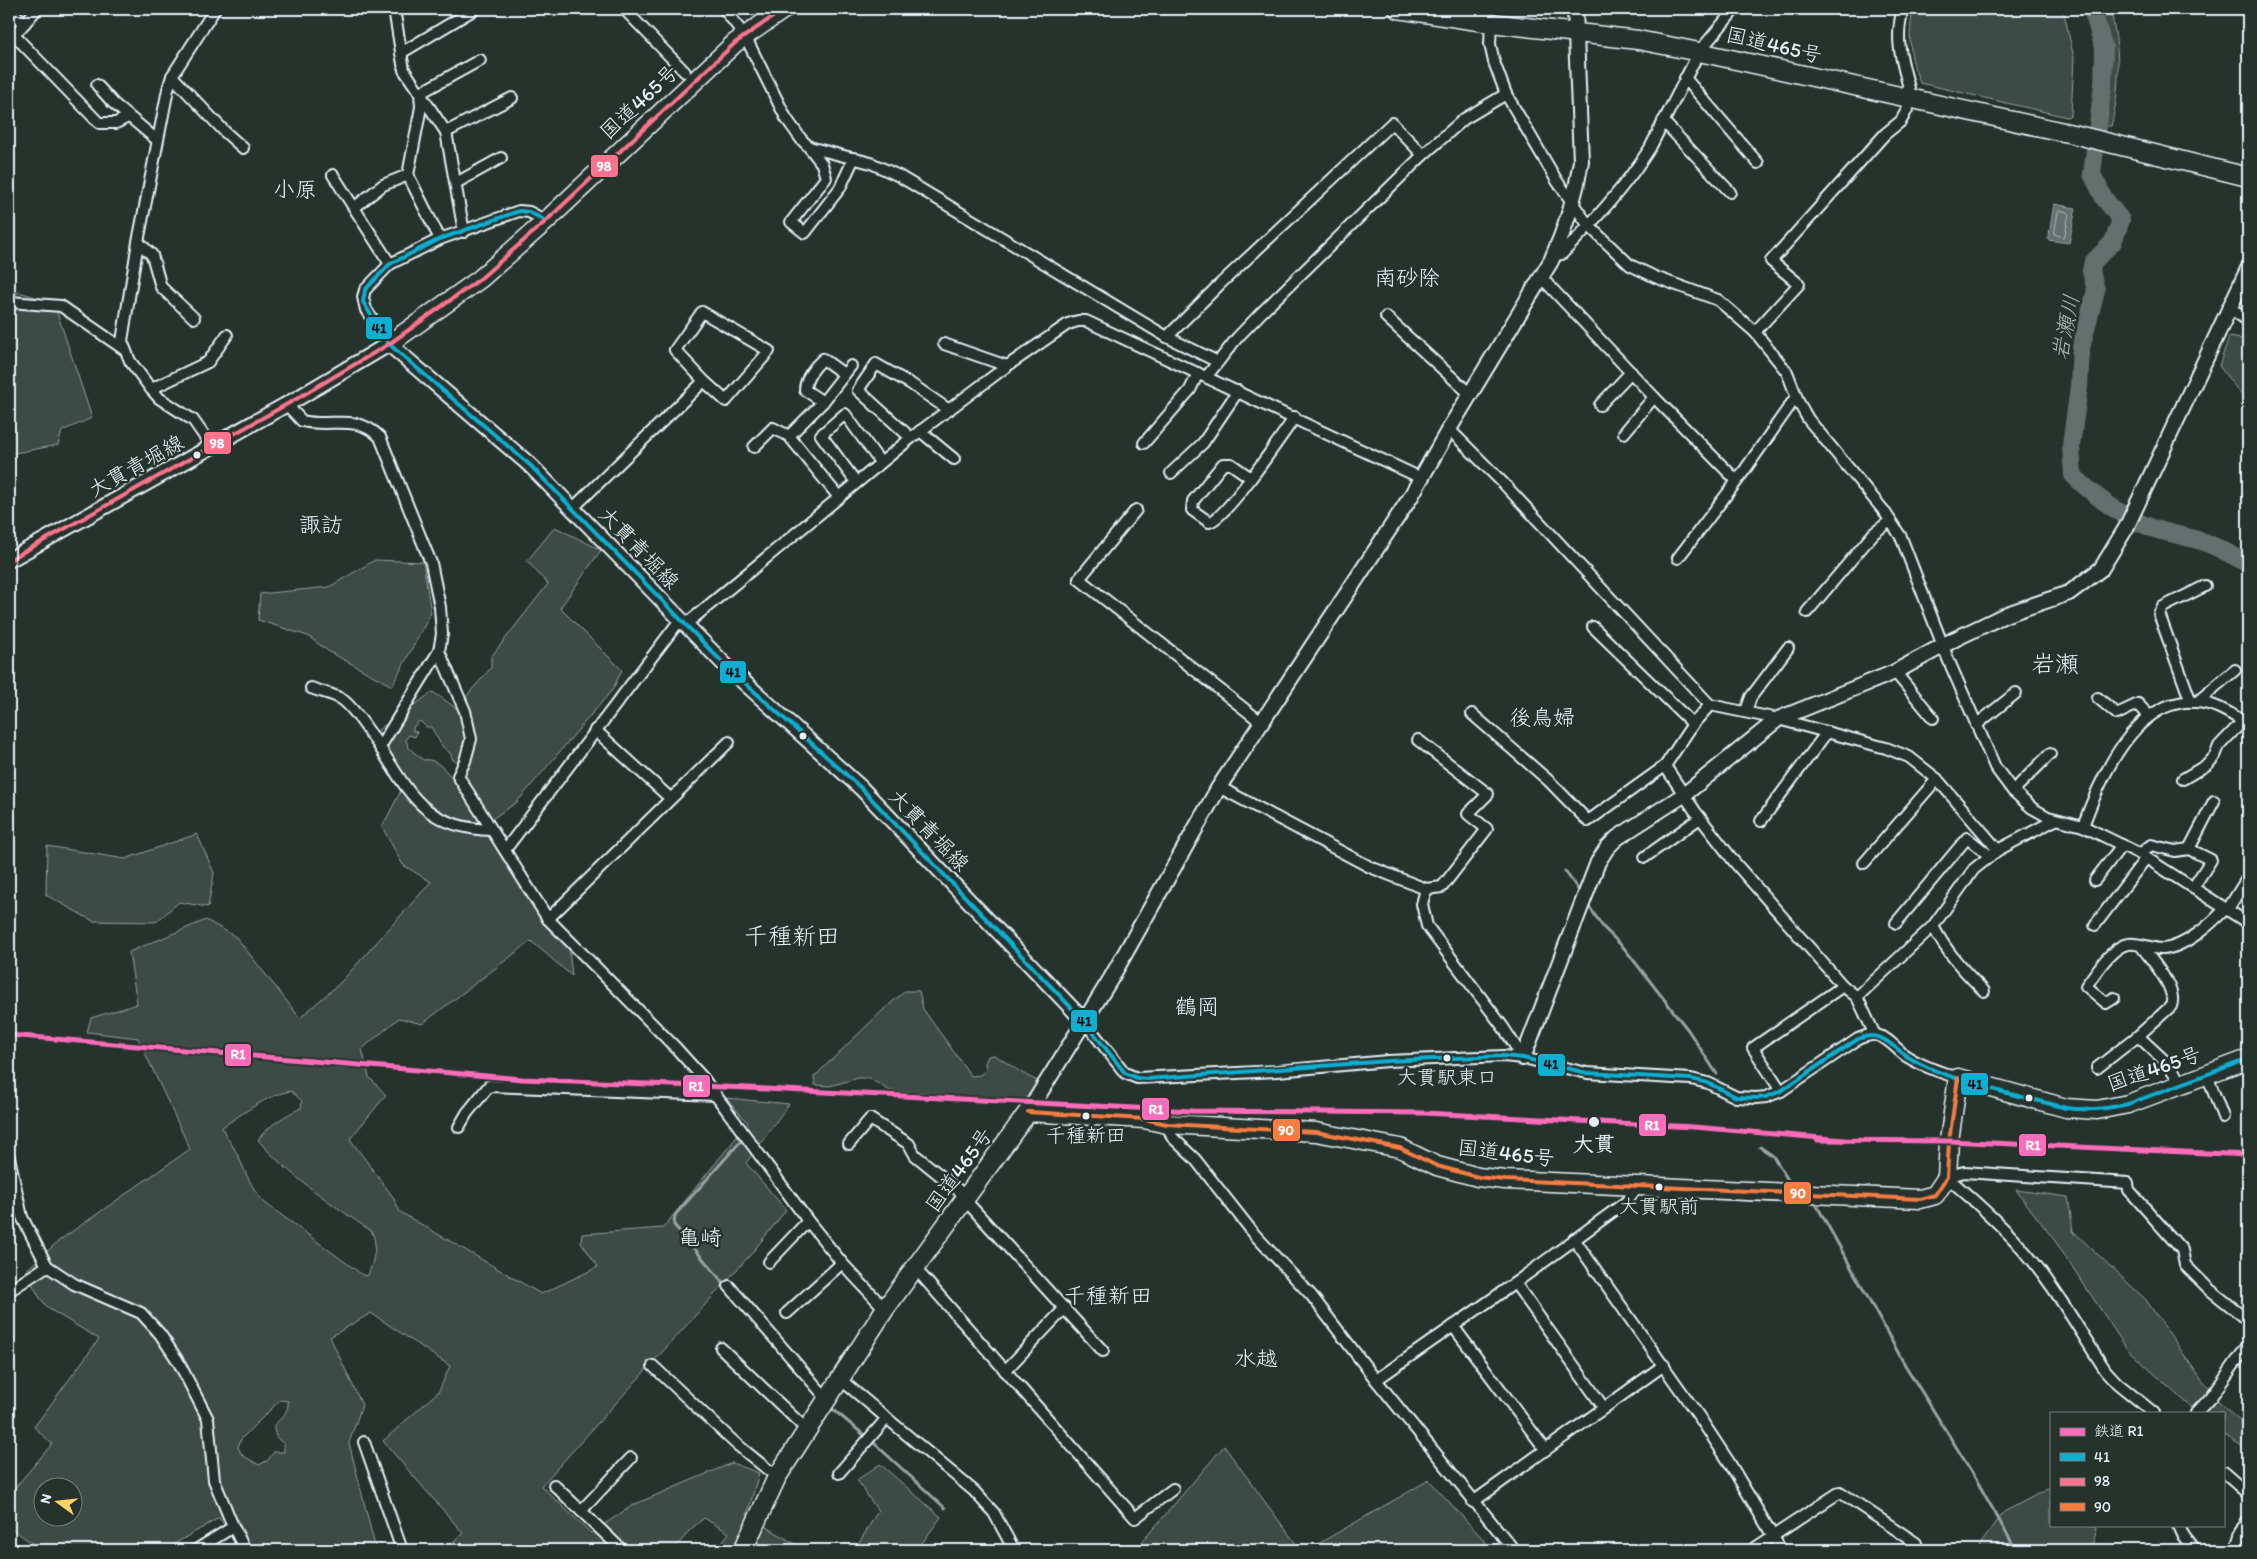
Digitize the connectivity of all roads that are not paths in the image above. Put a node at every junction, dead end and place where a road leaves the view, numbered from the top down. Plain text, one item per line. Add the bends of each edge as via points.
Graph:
1 (37, 9) edge
2 (215, 9) edge
3 (394, 9) edge
4 (476, 9) edge
5 (624, 9) edge
6 (724, 9) edge
7 (784, 9) edge
8 (1575, 9) edge
9 (1735, 9) edge
10 (1903, 9) edge
11 (9, 10) edge
12 (1410, 10) edge
13 (25, 23) junction
14 (1491, 23) junction
15 (1576, 31) junction
16 (746, 36) junction
17 (12, 38) edge
18 (1699, 52) junction
19 (401, 53) junction
20 (480, 60) dead end
21 (685, 72) dead end
22 (172, 76) junction
23 (1685, 78) junction
24 (97, 86) dead end
25 (420, 93) junction
26 (1506, 94) junction
27 (512, 98) dead end
28 (1912, 100) junction
29 (128, 117) junction
30 (1663, 121) junction
31 (446, 132) junction
32 (157, 140) junction
33 (810, 147) junction
34 (243, 148) dead end
35 (1423, 155) junction
36 (501, 158) dead end
37 (854, 158) junction
38 (1758, 163) dead end
39 (333, 175) dead end
40 (408, 175) junction
41 (2248, 177) edge
42 (456, 183) junction
43 (1730, 192) dead end
44 (1572, 202) junction
45 (355, 207) junction
46 (546, 221) junction
47 (1589, 226) junction
48 (464, 232) junction
49 (440, 240) junction
50 (138, 242) junction
51 (1554, 255) junction
52 (390, 264) junction
53 (2248, 269) edge
54 (1542, 277) junction
55 (9, 302) edge
56 (2230, 308) junction
57 (1386, 317) dead end
58 (194, 318) dead end
59 (2248, 321) edge
60 (1755, 332) junction
61 (227, 335) dead end
62 (1167, 338) junction
63 (389, 344) junction
64 (944, 344) dead end
65 (125, 350) junction
66 (1218, 362) junction
67 (1007, 366) junction
68 (1631, 372) junction
69 (1202, 375) junction
70 (704, 381) junction
71 (151, 389) junction
72 (1238, 391) junction
73 (1470, 394) junction
74 (1654, 397) junction
75 (1796, 397) junction
76 (823, 402) junction
77 (287, 405) junction
78 (1600, 405) dead end
79 (949, 410) junction
80 (1295, 418) junction
81 (1448, 429) junction
82 (920, 431) junction
83 (1624, 432) dead end
84 (789, 436) junction
85 (911, 438) junction
86 (1144, 444) dead end
87 (212, 447) junction
88 (754, 447) dead end
89 (954, 460) dead end
90 (880, 462) junction
91 (1171, 473) dead end
92 (1250, 478) junction
93 (1421, 478) junction
94 (1737, 481) junction
95 (856, 482) junction
96 (838, 496) junction
97 (573, 508) junction
98 (1136, 510) dead end
99 (1890, 521) junction
100 (1678, 558) dead end
101 (9, 560) edge
102 (2205, 586) dead end
103 (1807, 612) dead end
104 (682, 623) junction
105 (1593, 627) dead end
106 (1943, 645) junction
107 (1788, 648) dead end
108 (439, 651) junction
109 (2235, 670) dead end
110 (1895, 672) junction
111 (311, 688) dead end
112 (2016, 693) dead end
113 (2098, 698) dead end
114 (2194, 702) junction
115 (1710, 705) junction
116 (1746, 711) junction
117 (1472, 714) dead end
118 (2149, 716) junction
119 (1933, 718) dead end
120 (1778, 719) junction
121 (1261, 722) junction
122 (2246, 723) edge
123 (1694, 724) junction
124 (1976, 725) junction
125 (595, 730) junction
126 (1827, 732) junction
127 (1418, 740) dead end
128 (729, 742) dead end
129 (380, 747) junction
130 (2050, 754) dead end
131 (1666, 766) junction
132 (1937, 779) junction
133 (2184, 779) dead end
134 (1219, 787) junction
135 (2013, 791) junction
136 (1685, 794) junction
137 (670, 798) junction
138 (2214, 801) dead end
139 (1700, 818) junction
140 (2055, 820) junction
141 (1761, 821) dead end
142 (2083, 826) junction
143 (492, 830) junction
144 (2122, 845) junction
145 (2189, 849) junction
146 (505, 850) junction
147 (1994, 853) junction
148 (2143, 856) junction
149 (1645, 857) dead end
150 (1864, 863) dead end
151 (2248, 877) edge
152 (2095, 880) dead end
153 (2193, 888) junction
154 (1426, 889) junction
155 (2227, 909) junction
156 (548, 919) junction
157 (1896, 923) dead end
158 (2248, 923) edge
159 (2095, 925) dead end
160 (1933, 926) junction
161 (2142, 947) junction
162 (1843, 986) junction
163 (1984, 991) dead end
164 (1857, 997) junction
165 (2114, 998) dead end
166 (1084, 1021) junction
167 (1875, 1035) junction
168 (2138, 1036) junction
169 (1523, 1058) junction
170 (2248, 1059) edge
171 (2097, 1068) dead end
172 (2207, 1075) junction
173 (1958, 1078) junction
174 (2182, 1084) junction
175 (1781, 1091) junction
176 (715, 1095) junction
177 (1028, 1112) junction
178 (2223, 1117) dead end
179 (1167, 1124) junction
180 (459, 1126) dead end
181 (849, 1144) dead end
182 (9, 1157) edge
183 (1948, 1177) junction
184 (1638, 1186) junction
185 (967, 1199) junction
186 (808, 1221) junction
187 (1574, 1239) junction
188 (768, 1262) dead end
189 (842, 1263) junction
190 (47, 1266) junction
191 (915, 1268) junction
192 (1515, 1283) junction
193 (729, 1286) dead end
194 (9, 1291) edge
195 (1065, 1308) junction
196 (885, 1309) junction
197 (787, 1313) dead end
198 (2248, 1320) edge
199 (1452, 1326) junction
200 (2248, 1345) edge
201 (720, 1348) dead end
202 (1103, 1351) dead end
203 (1664, 1365) junction
204 (653, 1366) dead end
205 (1005, 1371) junction
206 (840, 1379) junction
207 (1376, 1380) junction
208 (828, 1399) junction
209 (1604, 1408) junction
210 (2153, 1412) edge
211 (2197, 1412) edge
212 (887, 1418) junction
213 (807, 1430) junction
214 (364, 1442) dead end
215 (1545, 1449) junction
216 (631, 1458) dead end
217 (839, 1473) dead end
218 (2224, 1474) edge
219 (777, 1477) junction
220 (554, 1486) dead end
221 (1173, 1489) dead end
222 (2248, 1494) edge
223 (1474, 1502) junction
224 (581, 1512) junction
225 (2248, 1521) edge
226 (2178, 1526) edge
227 (233, 1527) junction
228 (1774, 1536) junction
229 (1916, 1543) dead end
230 (196, 1550) edge
231 (245, 1550) edge
232 (402, 1550) edge
233 (622, 1550) edge
234 (743, 1550) edge
235 (1014, 1550) edge
236 (1514, 1550) edge
237 (1752, 1550) edge
238 (1782, 1550) edge
239 (2194, 1550) edge
240 (2234, 1550) edge

1 - 13 street
2 - 22 street
3 - 19 street
4 - 19 street
5 - 21 street
6 - 16 street
7 - 16 highway, 国道465号
8 - 15 street
9 - 18 street
10 - 28 street via 1898,41
11 - 13 street
12 - 14 highway, 国道465号
13 - 17 street
14 - 15 highway, 国道465号
14 - 26 street via 1490,44
15 - 18 highway, 国道465号
15 - 44 street via 1581,162
16 - 33 street via 786,118
16 - 46 highway, 国道465号
17 - 29 street via 99,123 116,123
18 - 23 street
18 - 28 highway, 国道465号
19 - 25 street via 404,70
20 - 25 street
22 - 32 street
22 - 34 street
23 - 30 street
23 - 38 street
24 - 29 street
25 - 31 street
25 - 40 street via 421,106
26 - 35 street via 1464,119
26 - 44 street
27 - 31 street
28 - 41 highway, 国道465号 via 2077,135
28 - 60 street via 1901,121 1885,134 1771,261 1799,284
29 - 32 street
30 - 43 street
30 - 47 street via 1640,162
31 - 42 street
32 - 50 street
33 - 37 street
33 - 37 street via 822,164 826,178 791,222 806,232 840,188
35 - 62 street via 1392,123 1218,285
35 - 66 street via 1261,312
36 - 42 street
37 - 62 street via 899,176
39 - 45 street
40 - 45 street via 383,185
40 - 49 street
42 - 48 street
44 - 47 street
44 - 51 street
45 - 52 street
46 - 48 street via 519,210
46 - 63 highway, 国道465号 via 480,278
47 - 51 street via 1562,254
47 - 60 street via 1630,265 1718,300
48 - 49 street
49 - 52 street
50 - 58 street via 152,255 161,287
50 - 65 street via 122,341
51 - 54 street
52 - 63 street via 365,290 363,297 366,310
53 - 56 street
54 - 68 street
54 - 73 street
55 - 65 street via 61,306
56 - 59 street
56 - 106 street via 2126,528 2101,569 2069,593 2007,614
57 - 73 street
60 - 75 street via 1787,372
61 - 71 street via 208,362
62 - 66 street
63 - 77 street, 大貫青堀線
63 - 97 street, 大貫青堀線 via 530,466
64 - 67 street
65 - 71 street
66 - 69 street
67 - 69 street via 1068,324 1086,321
67 - 79 street
68 - 74 street
68 - 78 street
69 - 72 street
69 - 86 street
70 - 70 street via 726,402 770,351 702,312 675,350
70 - 97 street
71 - 87 street via 193,420
72 - 80 street
72 - 91 street via 1203,443
73 - 81 street
74 - 83 street
74 - 94 street
75 - 94 street
75 - 99 street via 1822,438
76 - 76 street via 805,390 805,384 823,358 848,370
76 - 84 street
77 - 87 street, 大貫青堀線
77 - 108 street via 302,421 355,423 370,427 380,437 431,563 440,607 442,634
79 - 82 street
79 - 85 street via 876,364 858,390
80 - 92 street
80 - 93 street
81 - 93 street
81 - 115 street via 1504,484
82 - 85 street
82 - 89 street
84 - 88 street via 773,428
84 - 96 street
85 - 90 street
87 - 101 street, 大貫青堀線
90 - 95 street
90 - 95 street via 845,414 821,435
92 - 92 street via 1214,521 1209,522 1192,510 1196,496 1223,464 1231,464
93 - 121 street
94 - 100 street
95 - 96 street
96 - 104 street
97 - 104 street, 大貫青堀線
98 - 121 street via 1079,579
99 - 103 street via 1874,534
99 - 106 street via 1901,537
102 - 114 street via 2163,607 2159,614
104 - 125 street
104 - 166 street, 大貫青堀線 via 861,788
105 - 123 street
106 - 110 street
106 - 124 street
107 - 116 street via 1751,697
108 - 129 street
108 - 143 street via 465,710 471,740 458,776
109 - 114 street
110 - 119 street
110 - 120 street
111 - 129 street via 343,700
112 - 124 street
113 - 118 street via 2117,714 2138,704
114 - 118 street via 2167,706
114 - 122 street via 2224,709
115 - 116 street
115 - 123 street
116 - 120 street
117 - 131 street via 1588,821
118 - 142 street via 2135,729 2104,774
120 - 126 street
120 - 136 street
121 - 134 street
122 - 133 street via 2219,746 2208,764
123 - 131 street
124 - 135 street via 1995,767
125 - 137 street
125 - 146 street
126 - 132 street via 1909,757
126 - 141 street
127 - 154 street via 1488,794 1468,814 1487,829 1442,887
128 - 137 street
129 - 143 street via 408,792 424,810 463,826
130 - 135 street
131 - 136 street
132 - 147 street
132 - 150 street
134 - 154 street via 1370,867
134 - 166 street
135 - 140 street via 2032,808
136 - 139 street
136 - 169 street via 1617,838 1598,862
137 - 156 street
138 - 145 street
139 - 149 street
139 - 162 street
140 - 142 street
140 - 147 street
142 - 144 street
143 - 146 street
144 - 148 street
144 - 152 street
145 - 148 street via 2175,851 2151,845
145 - 153 street via 2211,860
146 - 156 street
147 - 157 street via 1966,838
147 - 160 street via 1974,870
148 - 153 street
148 - 159 street
151 - 155 street
153 - 155 street
154 - 169 street via 1422,904 1427,926 1504,1027
155 - 158 street
155 - 161 street via 2209,926 2179,943 2164,949
156 - 176 street via 676,1048
160 - 163 street via 1953,960
160 - 164 street
161 - 165 street via 2128,944 2110,954 2086,986 2106,1003
161 - 168 street via 2173,991 2173,1000 2171,1006
162 - 164 street
162 - 175 street via 1753,1048
164 - 167 street
166 - 169 street via 1125,1073 1137,1078 1388,1061
166 - 177 street
167 - 173 street via 1926,1067
167 - 175 street via 1858,1039
168 - 171 street
168 - 174 street via 2166,1062
169 - 175 street via 1587,1073 1696,1080 1736,1097 1766,1097
170 - 172 highway, 国道465号
172 - 174 highway, 国道465号
172 - 178 street
173 - 174 highway, 国道465号 via 2082,1110 2128,1104
173 - 183 highway via 1949,1142
176 - 180 street via 489,1086
176 - 186 street
177 - 179 highway, 国道465号 via 1144,1119
177 - 185 highway, 国道465号
179 - 184 highway, 国道465号 via 1316,1132 1400,1148 1437,1166 1478,1177
179 - 207 street via 1172,1137 1195,1159 1255,1235 1311,1295
181 - 185 street via 870,1120 909,1144 915,1155
182 - 190 street via 22,1217
183 - 184 highway, 国道465号 via 1934,1195 1920,1199
183 - 198 street via 1964,1172 2128,1183 2129,1190 2182,1250 2185,1265 2209,1290
183 - 210 street via 2020,1246 2046,1278 2106,1371
184 - 187 street via 1626,1202
185 - 191 highway, 国道465号
185 - 195 street
186 - 188 street
186 - 189 street
187 - 192 street
187 - 203 street
189 - 196 street
189 - 197 street
190 - 194 street
190 - 227 street via 74,1284 141,1313 160,1334 208,1419 214,1480
191 - 196 highway, 国道465号
191 - 205 street
192 - 199 street
192 - 209 street
193 - 208 street
195 - 202 street
195 - 205 street
196 - 206 highway, 国道465号
199 - 207 street
199 - 215 street
200 - 211 street
201 - 213 street
203 - 209 street
203 - 228 street via 1730,1462
204 - 219 street via 735,1443
205 - 221 street via 1135,1518
206 - 208 highway, 国道465号
206 - 212 street
207 - 223 street
208 - 213 highway, 国道465号
209 - 215 street
212 - 217 street
212 - 235 street via 974,1491 994,1513
213 - 219 highway, 国道465号
214 - 232 street
215 - 223 street
216 - 224 street
218 - 222 street
219 - 234 highway, 国道465号
220 - 224 street
223 - 236 street
224 - 233 street
225 - 240 street via 2240,1531
226 - 239 street
227 - 230 street
227 - 231 street
228 - 229 street via 1840,1492
228 - 237 street
228 - 238 street

